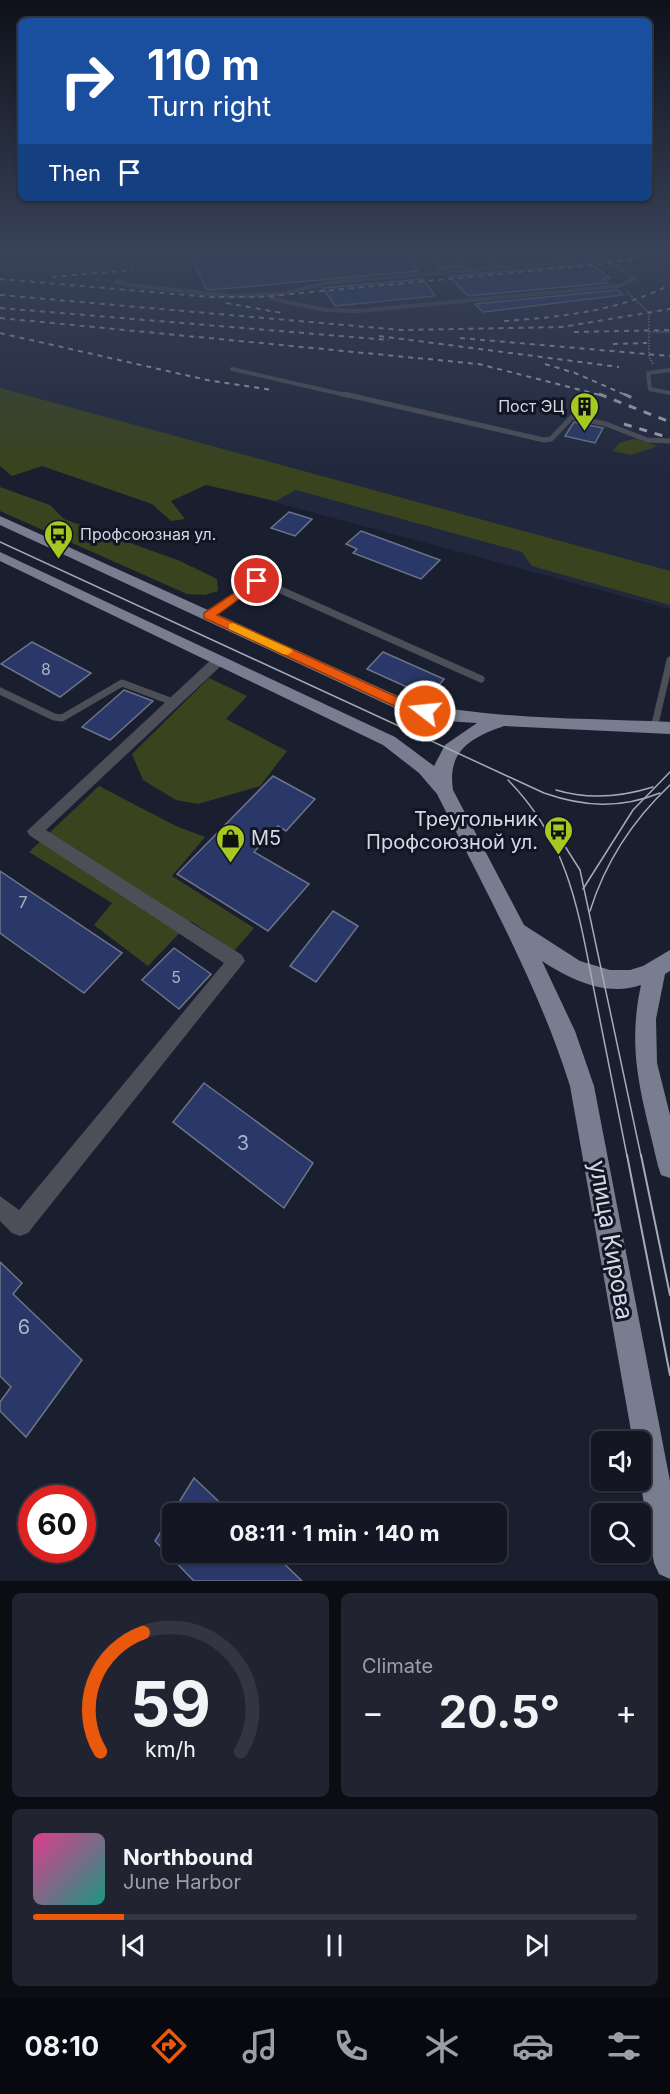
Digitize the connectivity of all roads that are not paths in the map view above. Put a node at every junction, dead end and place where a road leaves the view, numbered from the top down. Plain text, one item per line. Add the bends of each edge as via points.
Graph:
1 (232, 369) dead end
2 (670, 370) edge
3 (670, 393) edge
4 (670, 441) edge
5 (0, 520) edge
6 (0, 556) edge
7 (208, 615) junction
8 (219, 660) junction
9 (670, 660) edge
10 (481, 679) dead end
11 (0, 691) edge
12 (173, 702) junction
13 (503, 720) junction
14 (662, 728) edge
15 (444, 790) junction
16 (513, 930) junction
17 (662, 965) edge
18 (670, 1166) edge
19 (0, 1207) edge
20 (670, 1563) edge

1 - 4 lane via 544,440 551,439 572,417 661,442
2 - 3 lane via 648,373 649,387
5 - 7 main road
6 - 8 main road
7 - 10 lane via 260,581
7 - 13 main road via 405,706 445,715
8 - 12 street
8 - 15 main road via 389,741 425,768
9 - 14 lane
11 - 12 lane via 58,718 71,715 122,683
12 - 19 street via 35,831 236,961 20,1225
13 - 14 main road
13 - 15 main road via 482,726 454,747 442,766
15 - 16 main road, улица Кирова
16 - 17 main road via 570,968 599,980 624,981
16 - 20 main road, улица Кирова via 560,1022 582,1086
17 - 18 main road via 645,1019 646,1063

